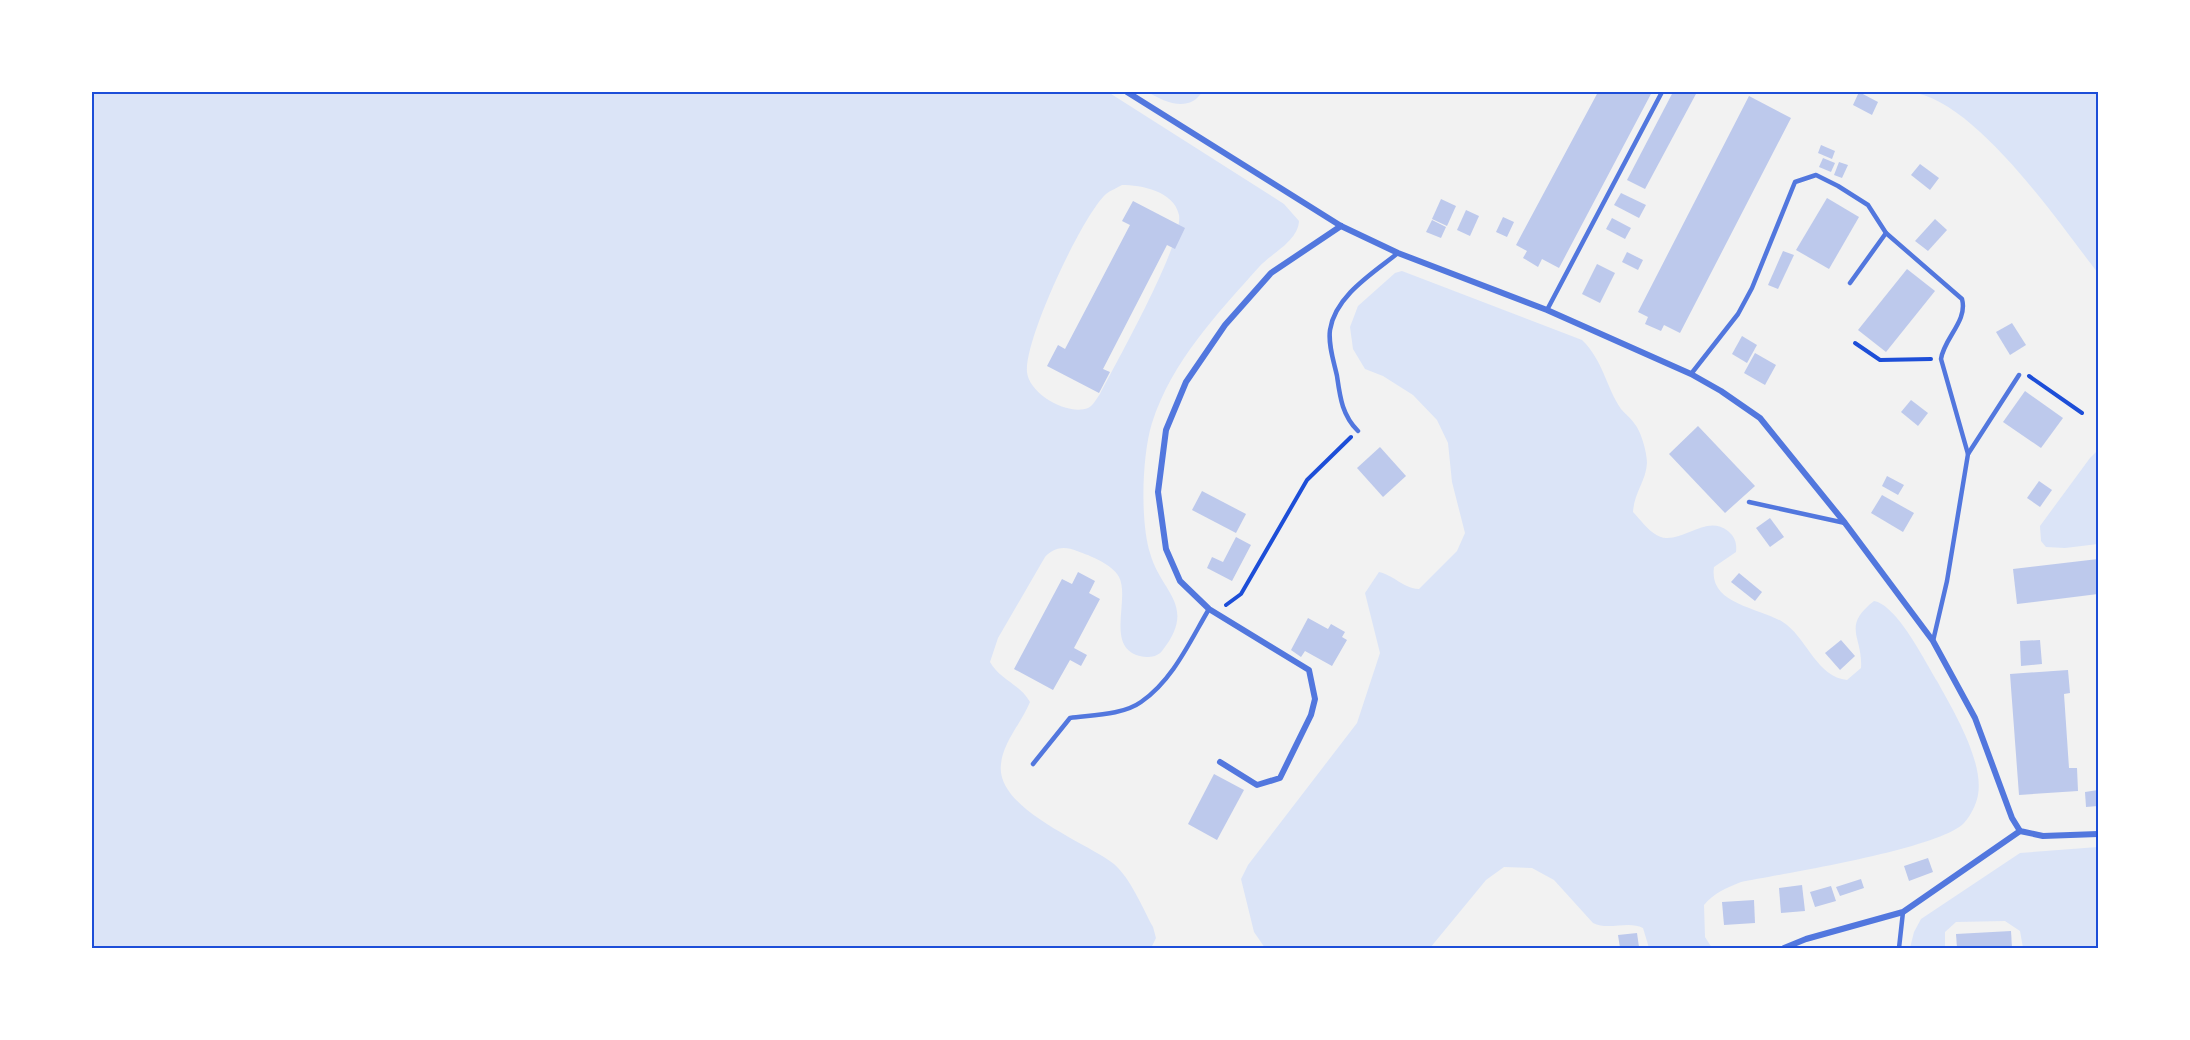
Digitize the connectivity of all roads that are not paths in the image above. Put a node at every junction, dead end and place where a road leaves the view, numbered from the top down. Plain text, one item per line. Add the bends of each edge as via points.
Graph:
1 (1127, 92) edge
2 (1662, 92) edge
3 (1341, 226) junction
4 (1886, 233) junction
5 (1398, 253) junction
6 (1850, 283) dead end
7 (1546, 310) junction
8 (1691, 374) junction
9 (2019, 375) road end
10 (1358, 430) road end
11 (1968, 454) junction
12 (1749, 502) dead end
13 (1845, 522) junction
14 (1209, 609) junction
15 (1932, 641) junction
16 (1220, 762) dead end
17 (1033, 764) dead end
18 (2020, 831) junction
19 (2098, 834) edge
20 (1903, 912) junction
21 (1784, 948) edge
22 (1899, 948) edge

1 - 3 street
2 - 7 lane
3 - 5 street
3 - 14 street via 1271,273 1226,325 1186,382 1166,430 1158,492 1166,549 1180,581
4 - 6 lane
4 - 8 lane via 1868,205 1838,186 1816,176 1795,182 1752,288
4 - 11 lane via 1962,299 1964,308 1942,346 1941,359
5 - 7 street
5 - 10 lane via 1346,298 1334,314 1330,333 1341,403 1349,422
7 - 8 street
8 - 13 street via 1760,418
9 - 11 lane
11 - 15 lane via 1947,581
12 - 13 lane
13 - 15 street
14 - 16 street via 1309,670 1315,699 1280,778 1257,785
14 - 17 lane via 1173,670 1141,702 1125,709 1070,718
15 - 18 street via 1975,718
18 - 19 street via 2043,836
18 - 20 street
20 - 21 street
20 - 22 lane

